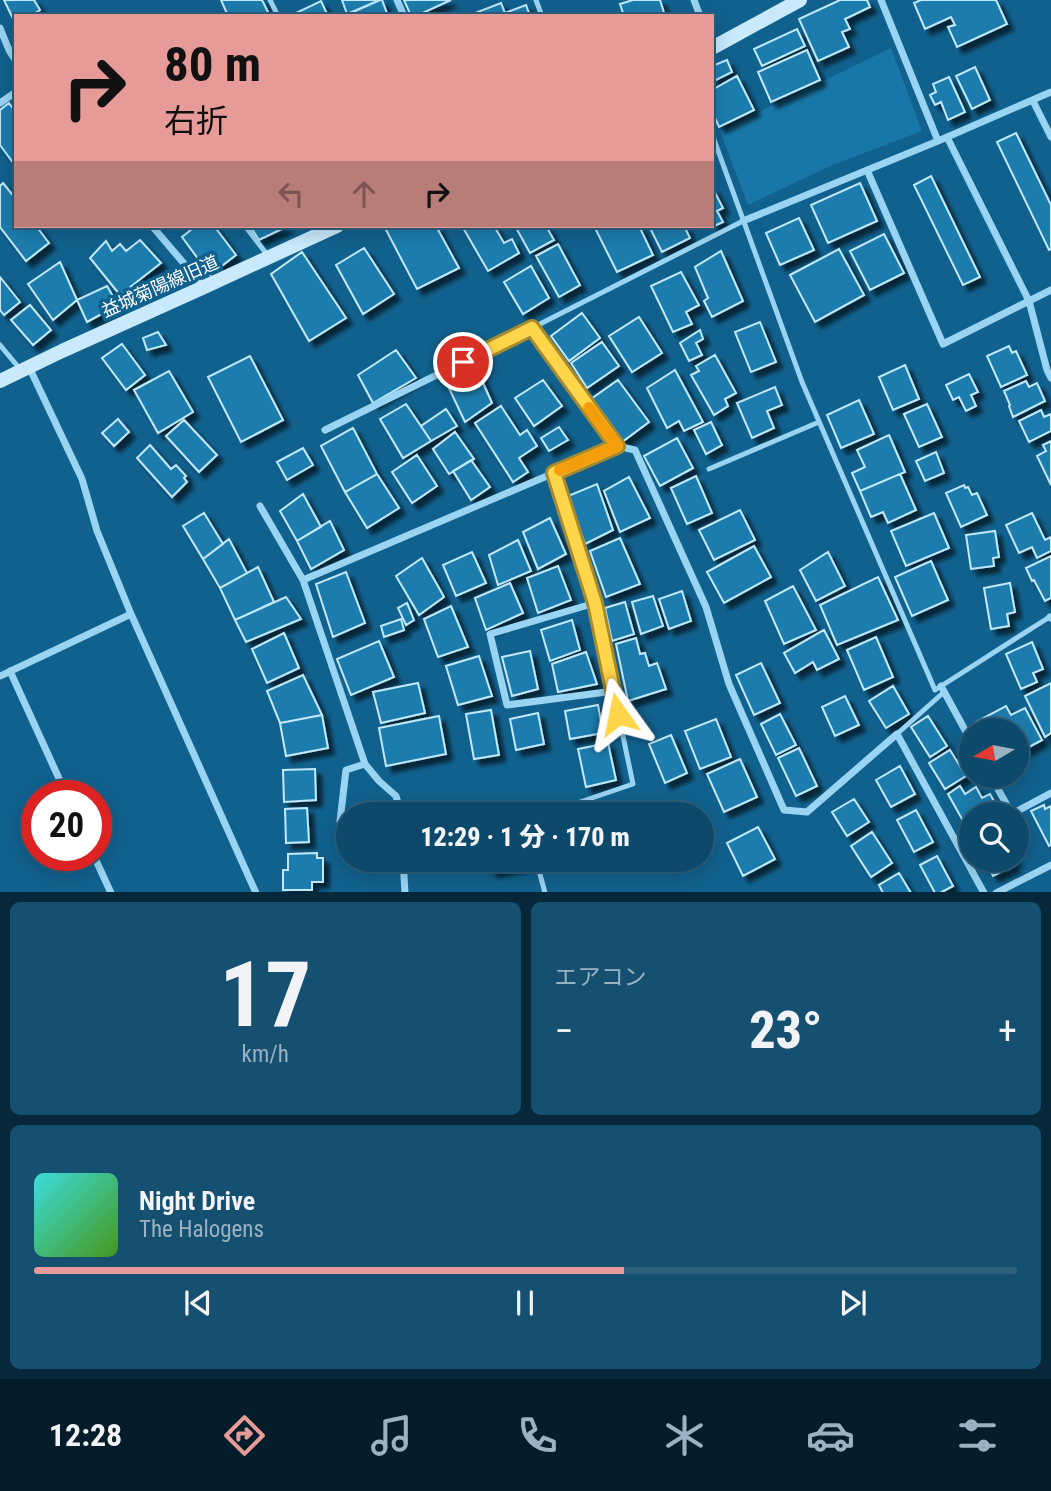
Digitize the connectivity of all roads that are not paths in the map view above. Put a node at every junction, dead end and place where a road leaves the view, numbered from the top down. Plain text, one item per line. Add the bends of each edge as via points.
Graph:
1 (800, 0) edge
2 (881, 0) edge
3 (0, 28) edge
4 (714, 47) edge
5 (14, 58) edge
6 (1051, 92) edge
7 (1033, 101) junction
8 (947, 137) junction
9 (1051, 137) edge
10 (714, 141) edge
11 (938, 141) junction
12 (867, 170) junction
13 (743, 221) junction
14 (154, 228) edge
15 (246, 228) edge
16 (333, 228) edge
17 (269, 258) junction
18 (205, 288) junction
19 (1051, 290) edge
20 (1029, 302) junction
21 (532, 328) junction
22 (0, 345) edge
23 (25, 369) junction
24 (1051, 378) edge
25 (0, 381) edge
26 (819, 422) junction
27 (325, 430) dead end
28 (617, 446) junction
29 (709, 468) dead end
30 (554, 473) junction
31 (260, 506) dead end
32 (303, 580) junction
33 (595, 603) junction
34 (131, 614) junction
35 (1051, 617) edge
36 (10, 671) junction
37 (0, 676) edge
38 (943, 689) junction
39 (614, 691) junction
40 (959, 719) edge
41 (897, 734) junction
42 (365, 764) junction
43 (60, 780) edge
44 (997, 788) edge
45 (1051, 793) edge
46 (342, 802) edge
47 (398, 802) edge
48 (580, 802) edge
49 (1051, 865) edge
50 (101, 871) edge
51 (404, 872) edge
52 (540, 872) edge
53 (111, 892) edge
54 (256, 892) edge
55 (405, 892) edge
56 (545, 892) edge
57 (984, 892) edge
58 (999, 892) edge

1 - 4 street
2 - 11 street
3 - 5 street
6 - 7 street
7 - 8 street
7 - 9 street
8 - 11 street
8 - 20 street
10 - 13 lane
11 - 12 street
12 - 13 street
12 - 20 street via 943,344
13 - 21 lane
13 - 26 lane
14 - 18 street
15 - 17 lane
16 - 17 street, 益城菊陽線旧道
17 - 18 street, 益城菊陽線旧道
18 - 23 street, 益城菊陽線旧道
19 - 20 street
20 - 24 street
21 - 27 street
21 - 28 lane
22 - 23 lane
23 - 25 street, 益城菊陽線旧道
23 - 34 street via 82,479 97,531
26 - 29 lane
26 - 38 lane via 936,690
28 - 30 lane
28 - 41 street via 635,450 706,607 729,684 784,810 807,812
30 - 32 street
30 - 33 lane
31 - 32 street
32 - 42 street
33 - 39 lane
33 - 39 street via 490,634 507,705
34 - 36 street
34 - 54 street
35 - 38 lane
36 - 37 street
36 - 43 street
38 - 40 street
38 - 41 lane
39 - 48 lane via 633,784
41 - 57 street
42 - 46 street via 346,771
42 - 47 street
44 - 45 street via 1012,814
49 - 58 street
50 - 53 street
51 - 55 street
52 - 56 lane

